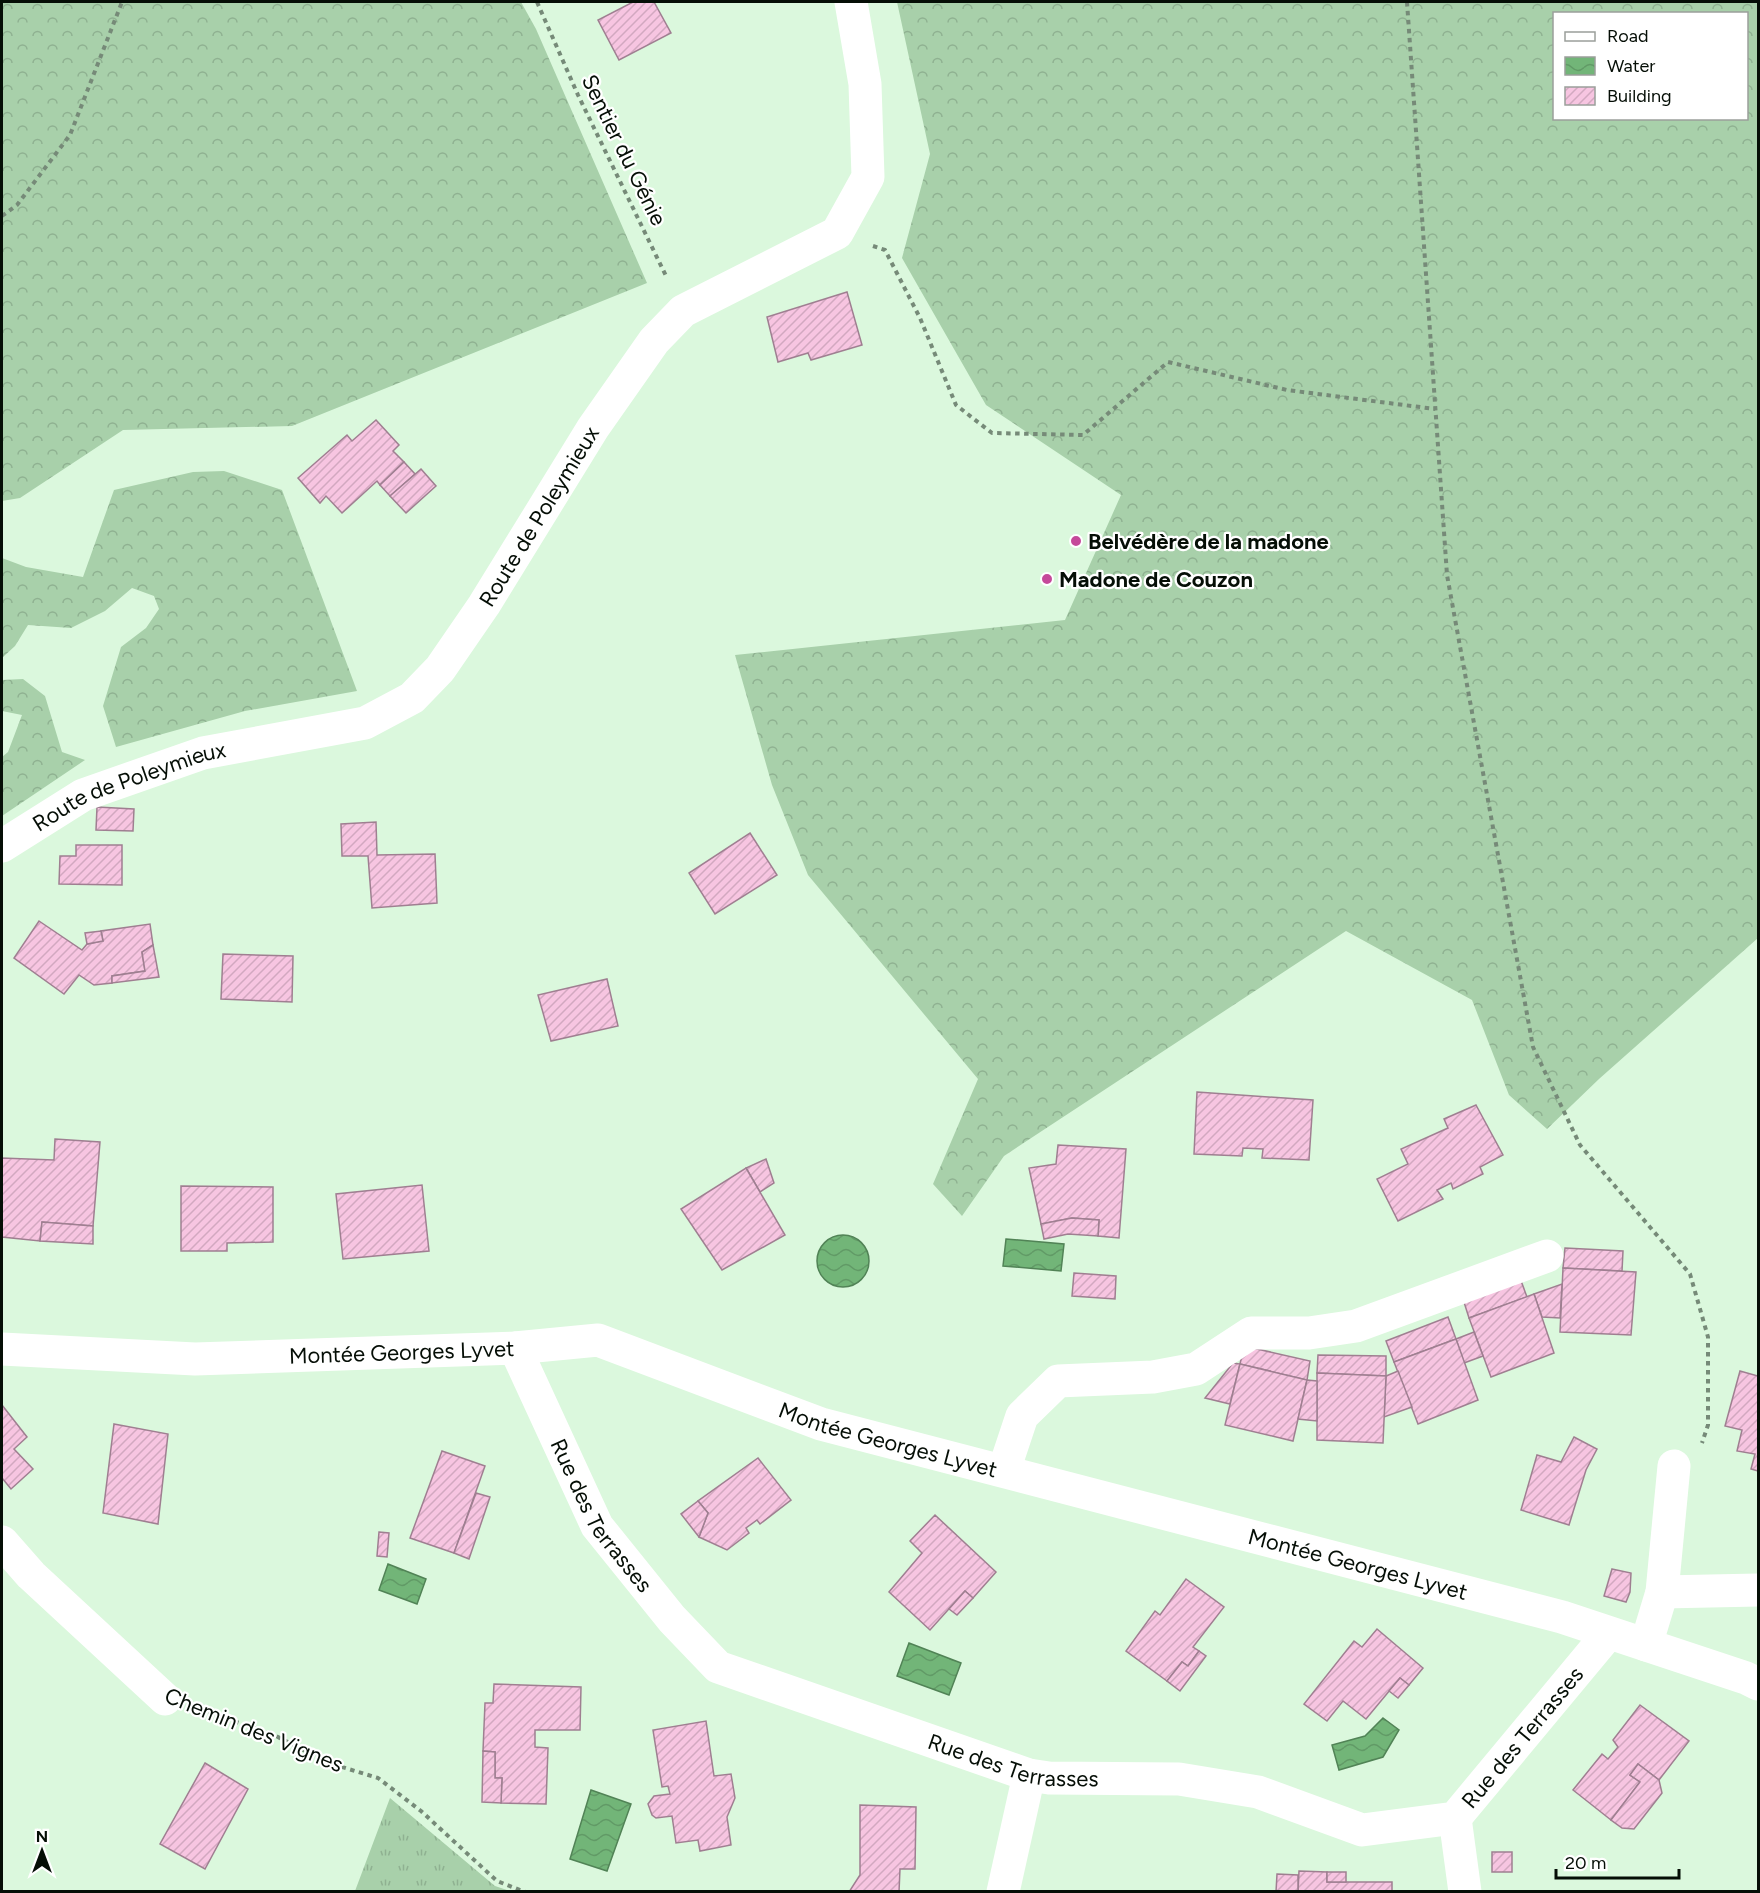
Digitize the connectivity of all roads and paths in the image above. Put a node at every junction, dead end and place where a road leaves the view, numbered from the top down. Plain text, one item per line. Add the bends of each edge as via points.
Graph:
1 (122, 2) edge
2 (537, 2) edge
3 (851, 2) edge
4 (1407, 2) edge
5 (2, 216) edge
6 (837, 233) junction
7 (683, 311) junction
8 (1436, 409) junction
9 (2, 846) edge
10 (1547, 1256) dead end
11 (515, 1348) junction
12 (2, 1349) edge
13 (1674, 1466) joint
14 (1004, 1470) junction
15 (2, 1542) edge
16 (1758, 1590) edge
17 (1662, 1592) junction
18 (1608, 1634) junction
19 (1647, 1645) junction
20 (1758, 1684) edge
21 (165, 1699) joint
22 (1029, 1775) junction
23 (1455, 1818) junction
24 (525, 1892) edge
25 (1003, 1892) edge
26 (1465, 1892) edge

1 - 5 path via 70,135 17,205
2 - 7 path, Sentier du Génie
3 - 6 street via 866,84 868,177
4 - 8 path
6 - 7 street, Route de Poleymieux
6 - 8 path via 885,250 920,318 956,405 992,433 1083,435 1168,362 1287,390
7 - 9 street, Route de Poleymieux via 654,341 440,669 412,698 365,723 203,753 84,795
8 - 13 path via 1447,575 1533,1047 1580,1145 1690,1274 1708,1337 1708,1425 1702,1443
10 - 14 street via 1356,1326 1309,1333 1251,1333 1196,1369 1153,1377 1058,1381 1022,1416
11 - 12 street, Montée Georges Lyvet via 195,1359
11 - 14 street, Montée Georges Lyvet via 598,1340 821,1424
11 - 22 street, Rue des Terrasses via 597,1526 672,1619 718,1667
13 - 17 street
14 - 18 street, Montée Georges Lyvet via 1562,1617
15 - 21 street, Chemin des Vignes via 31,1575
16 - 17 street
17 - 19 street
18 - 19 street, Montée Georges Lyvet
18 - 23 street, Rue des Terrasses
19 - 20 street, Montée Georges Lyvet
21 - 24 path, Chemin des Vignes via 270,1733 329,1763 378,1778 421,1811 497,1881
22 - 23 street, Rue des Terrasses via 1179,1779 1258,1792 1362,1830
22 - 25 street
23 - 26 street

